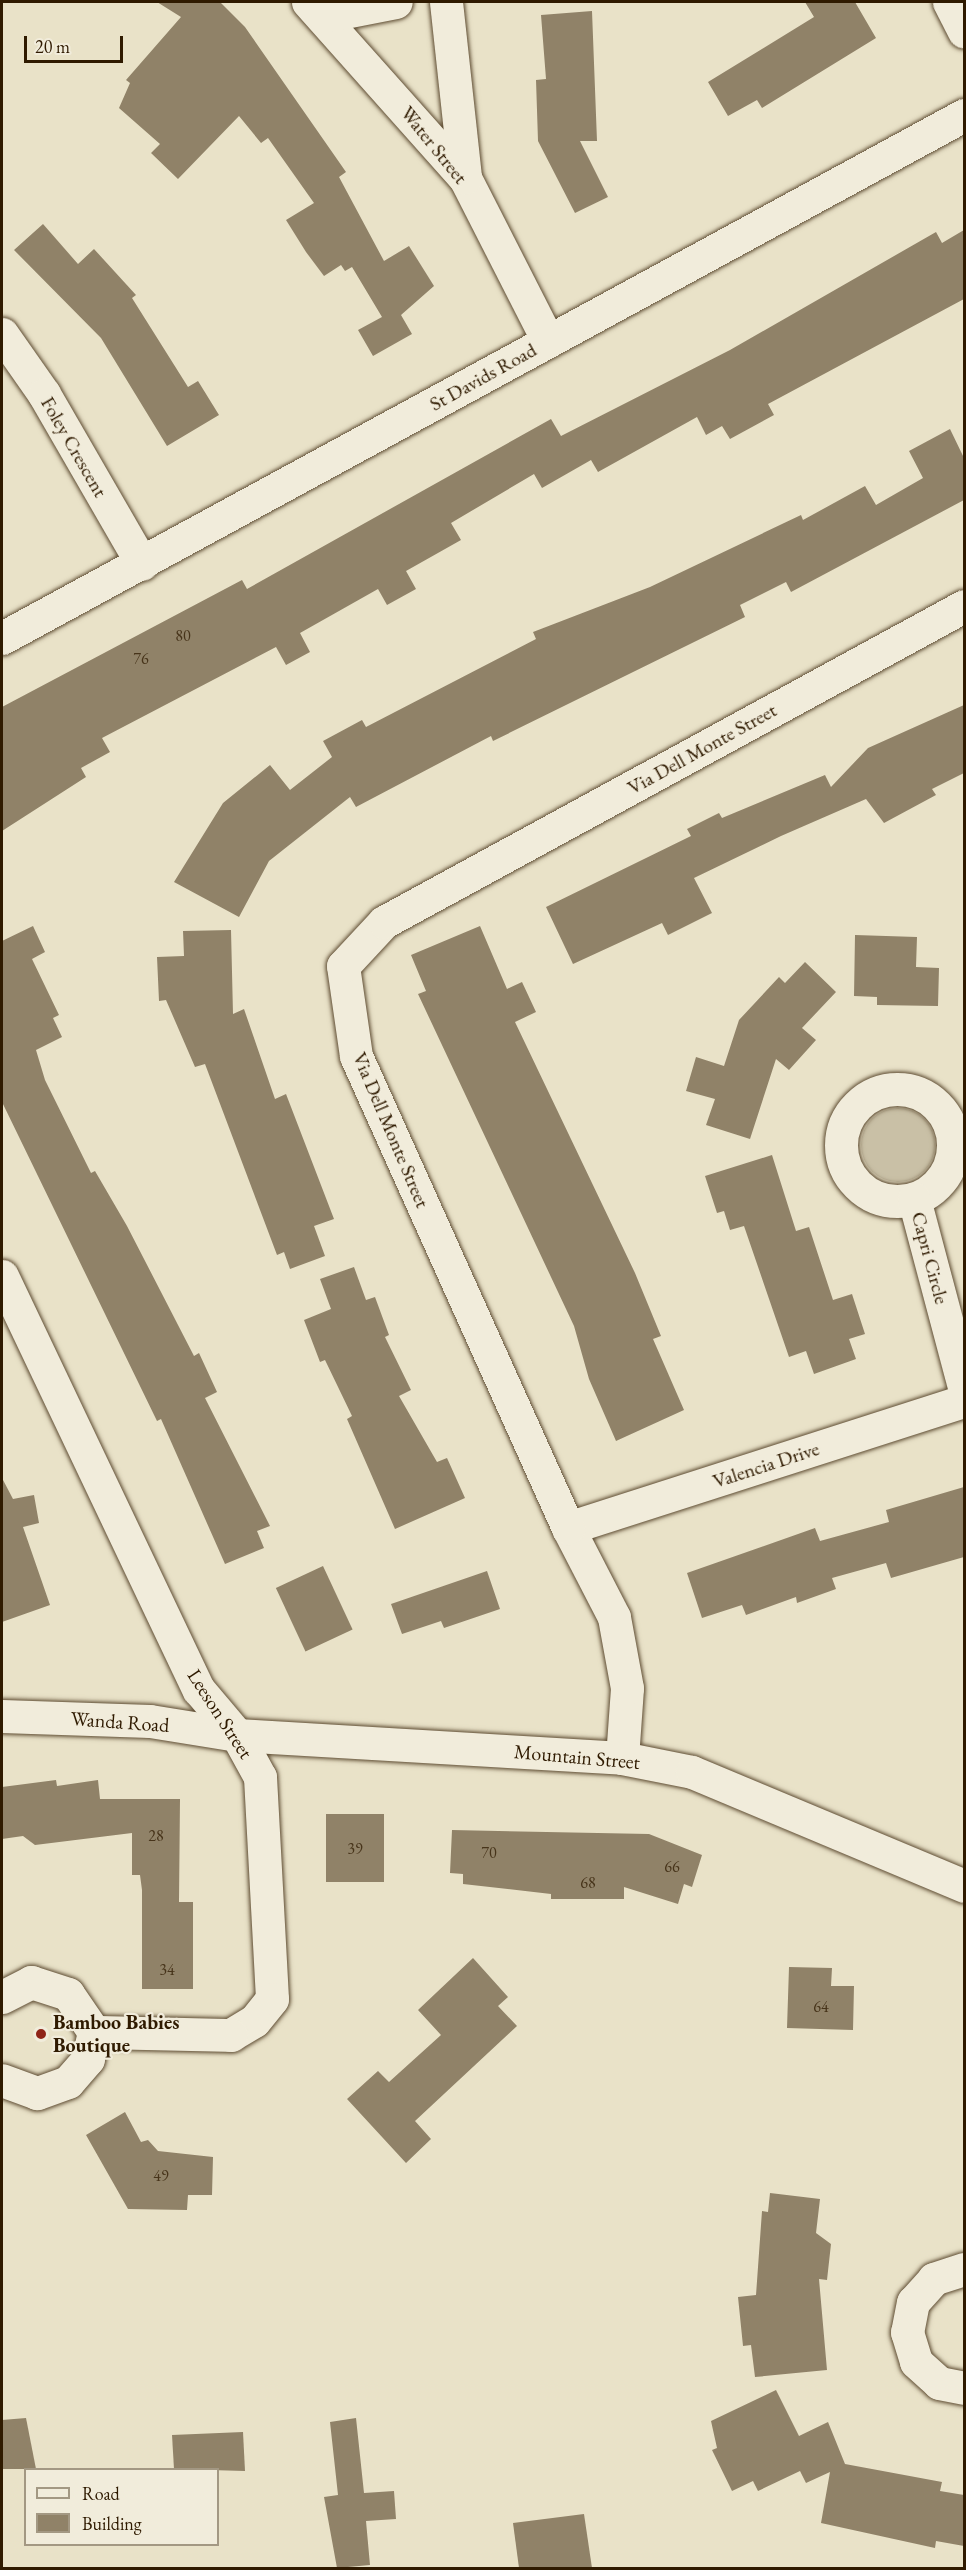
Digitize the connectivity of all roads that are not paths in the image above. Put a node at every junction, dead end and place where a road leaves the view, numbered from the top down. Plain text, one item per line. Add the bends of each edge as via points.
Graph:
1 (396, 2) edge
2 (446, 2) edge
3 (950, 2) edge
4 (316, 9) edge
5 (964, 31) edge
6 (964, 115) edge
7 (465, 178) junction
8 (2, 334) edge
9 (548, 341) junction
10 (142, 564) junction
11 (964, 606) edge
12 (2, 638) edge
13 (914, 1199) dead end
14 (2, 1276) edge
15 (964, 1387) edge
16 (964, 1401) edge
17 (568, 1528) junction
18 (2, 1716) edge
19 (237, 1735) junction
20 (622, 1758) junction
21 (964, 1886) edge
22 (2, 1997) edge
23 (94, 2032) junction
24 (2, 2080) edge
25 (964, 2269) edge
26 (964, 2388) edge

1 - 4 street
2 - 7 street
3 - 5 street
4 - 7 street, Water Street
6 - 9 street, St Davids Road
7 - 9 street, Water Street
8 - 10 street, Foley Crescent via 44,394
9 - 10 street, St Davids Road
10 - 12 street, St Davids Road
11 - 17 street, Via Dell Monte Street via 384,922 343,966 356,1056
13 - 15 street, Capri Circle
14 - 19 street, Leeson Street via 199,1690
16 - 17 street, Valencia Drive
17 - 20 street, Via Dell Monte Street via 614,1617 627,1688
18 - 19 street, Wanda Road via 150,1721
19 - 20 street, Mountain Street
19 - 23 street, Leeson Street via 260,1777 272,1999 254,2021 231,2035
20 - 21 street, Mountain Street via 692,1772
22 - 23 street via 31,1982 68,1994
23 - 24 street via 88,2060 68,2082 37,2093
25 - 26 street via 934,2279 913,2302 907,2332 916,2362 939,2383

